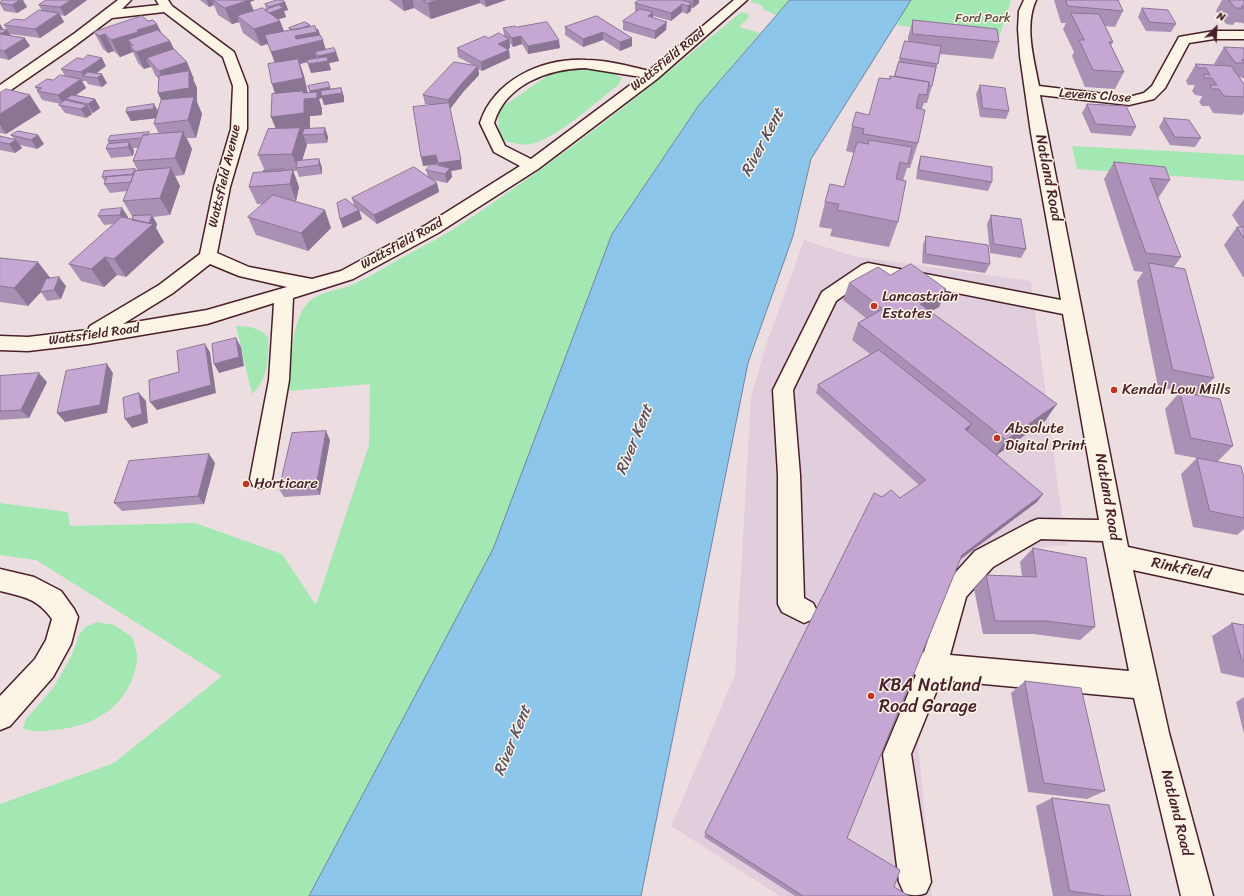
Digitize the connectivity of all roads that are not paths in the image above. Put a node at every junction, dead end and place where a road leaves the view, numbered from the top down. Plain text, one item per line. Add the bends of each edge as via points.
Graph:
1 (125, 0) edge
2 (741, 0) edge
3 (1030, 0) edge
4 (164, 4) edge
5 (110, 14) junction
6 (1244, 35) edge
7 (652, 76) junction
8 (1033, 90) junction
9 (0, 91) edge
10 (532, 166) junction
11 (208, 256) junction
12 (313, 286) junction
13 (284, 294) junction
14 (1073, 309) junction
15 (88, 337) junction
16 (0, 343) edge
17 (261, 479) dead end
18 (1113, 530) junction
19 (1118, 556) junction
20 (0, 580) edge
21 (1244, 583) edge
22 (804, 611) dead end
23 (928, 666) junction
24 (1145, 686) junction
25 (0, 716) edge
26 (915, 882) dead end
27 (1197, 896) edge

1 - 5 street
2 - 7 street, Wattsfield Road
3 - 8 street, Natland Road via 1024,29
4 - 5 street, Wattsfield Avenue
4 - 11 street, Wattsfield Avenue via 229,55 240,86 239,129 222,187
5 - 9 street
6 - 8 street, Levens Close via 1222,34 1184,40 1158,88 1149,96 1128,101
7 - 10 street, Wattsfield Road
7 - 10 street via 612,65 565,64 534,74 510,88 492,106 487,122 499,149
8 - 14 street, Natland Road
10 - 12 street, Wattsfield Road via 432,229 347,275
11 - 12 street via 245,272
11 - 15 street via 166,289
12 - 13 street, Wattsfield Road
13 - 15 street, Wattsfield Road via 207,317
13 - 17 street via 278,380
14 - 18 street, Natland Road
14 - 22 street via 868,269 829,297 783,390 791,604
15 - 16 street, Wattsfield Road via 28,344
18 - 19 street, Natland Road
18 - 23 street via 1038,529 984,559 955,591
19 - 21 street, Rinkfield
19 - 24 street, Natland Road
20 - 25 street via 34,588 52,599 65,617 58,644 44,668
23 - 24 street
23 - 26 street via 897,754
24 - 27 street, Natland Road

